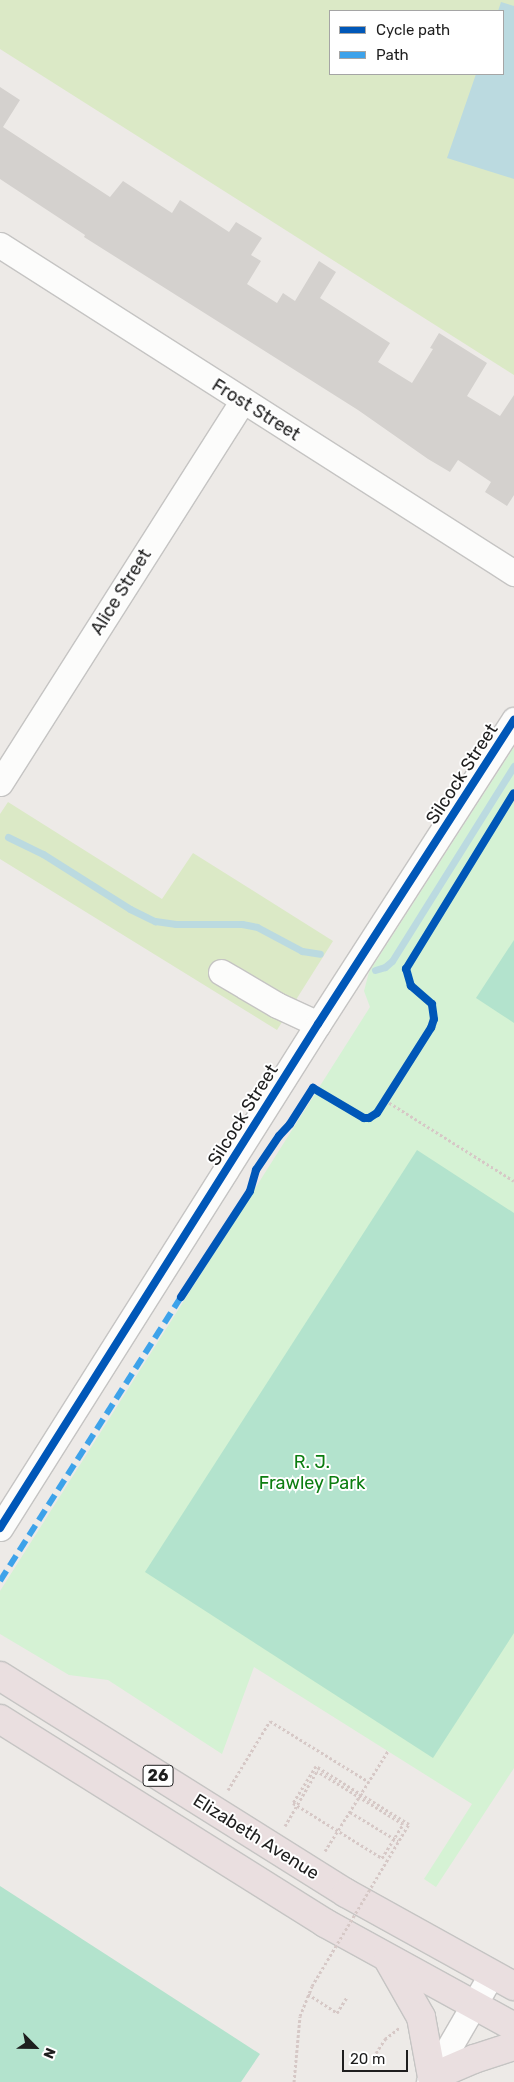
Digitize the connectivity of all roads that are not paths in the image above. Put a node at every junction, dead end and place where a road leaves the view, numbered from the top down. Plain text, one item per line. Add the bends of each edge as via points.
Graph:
1 (0, 245) edge
2 (242, 401) junction
3 (514, 572) edge
4 (514, 720) edge
5 (0, 783) edge
6 (221, 972) dead end
7 (318, 1024) junction
8 (0, 1528) edge
9 (0, 1676) edge
10 (0, 1719) edge
11 (387, 1959) junction
12 (503, 1980) edge
13 (474, 2006) junction
14 (514, 2028) edge
15 (514, 2046) edge
16 (431, 2080) edge

1 - 2 street, Frost Street
2 - 3 street, Frost Street
2 - 5 street, Alice Street
4 - 7 street, Silcock Street
6 - 7 street via 277,1005
7 - 8 street, Silcock Street
9 - 12 highway, Elizabeth Avenue / 26 via 346,1893
10 - 11 highway, Elizabeth Avenue / 26
11 - 13 highway, Elizabeth Avenue / 26
11 - 16 highway via 421,2017
12 - 13 street
13 - 14 highway, 26
13 - 16 street
15 - 16 highway via 474,2059

